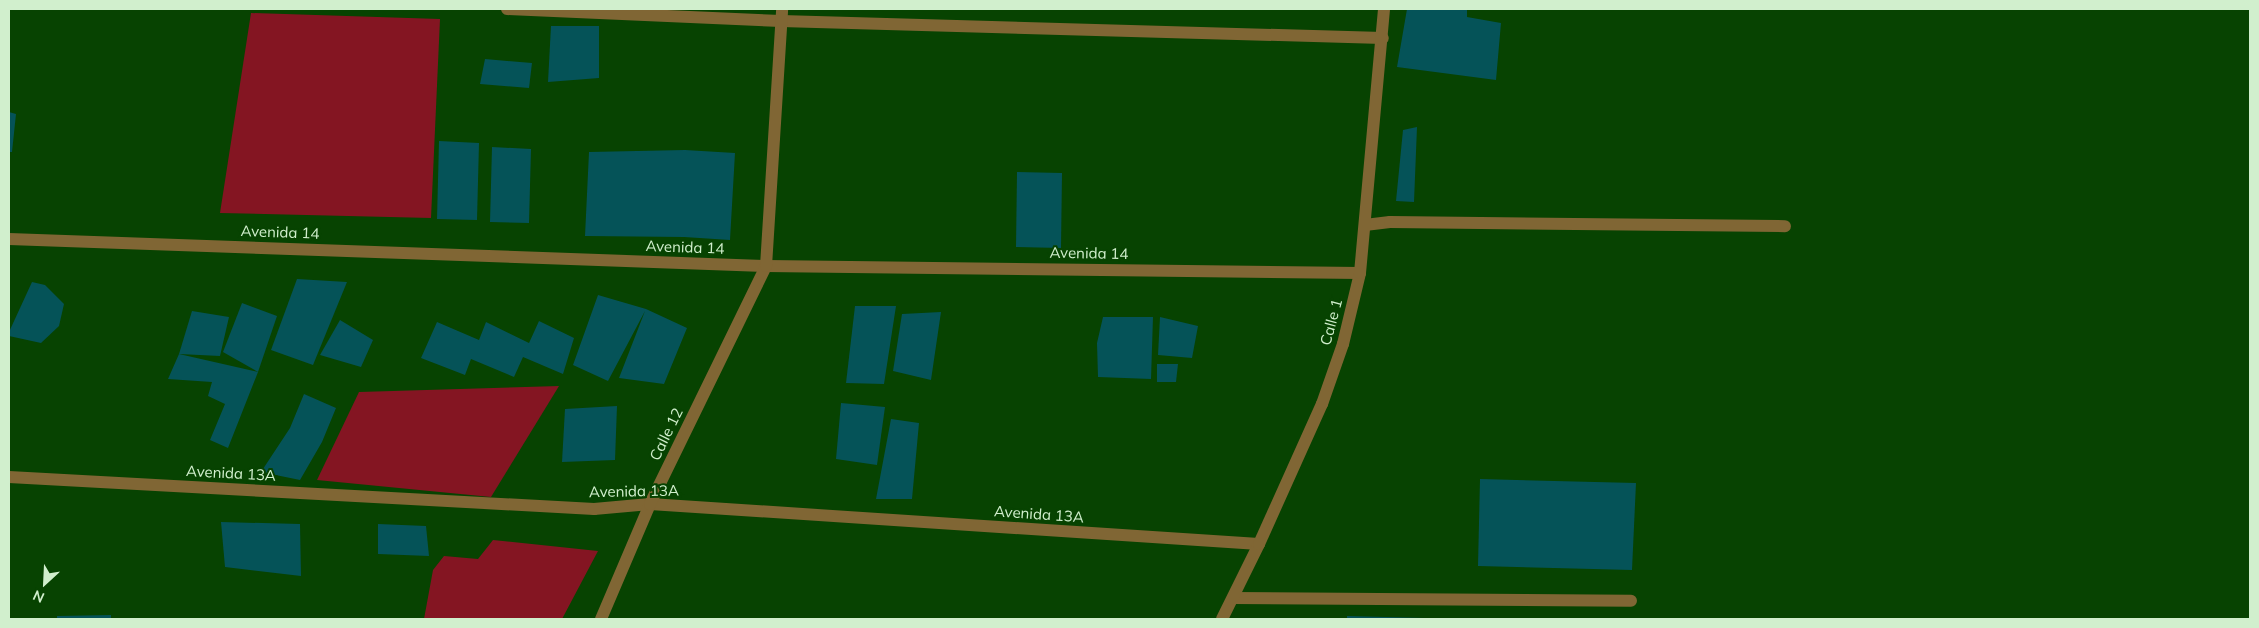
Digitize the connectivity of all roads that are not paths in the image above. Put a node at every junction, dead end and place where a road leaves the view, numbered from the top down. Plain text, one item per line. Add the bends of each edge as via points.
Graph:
1 (507, 9) edge
2 (1384, 9) edge
3 (782, 15) edge
4 (1383, 38) junction
5 (1365, 225) junction
6 (1785, 226) dead end
7 (9, 239) edge
8 (766, 266) junction
9 (1360, 272) junction
10 (9, 477) edge
11 (650, 504) junction
12 (1259, 544) junction
13 (1232, 598) junction
14 (1631, 601) dead end
15 (600, 619) edge
16 (1222, 619) edge

1 - 3 street
2 - 4 street, Calle 1
3 - 4 street
3 - 8 street
4 - 5 street, Calle 1
5 - 6 street via 1390,222
5 - 9 street, Calle 1
7 - 8 street, Avenida 14
8 - 9 street, Avenida 14
8 - 11 street, Calle 12
9 - 12 street, Calle 1 via 1343,344 1322,404
10 - 11 street, Avenida 13A via 594,509
11 - 12 street, Avenida 13A
11 - 15 street, Calle 12
12 - 13 street, Calle 1
13 - 14 street
13 - 16 street, Calle 1

